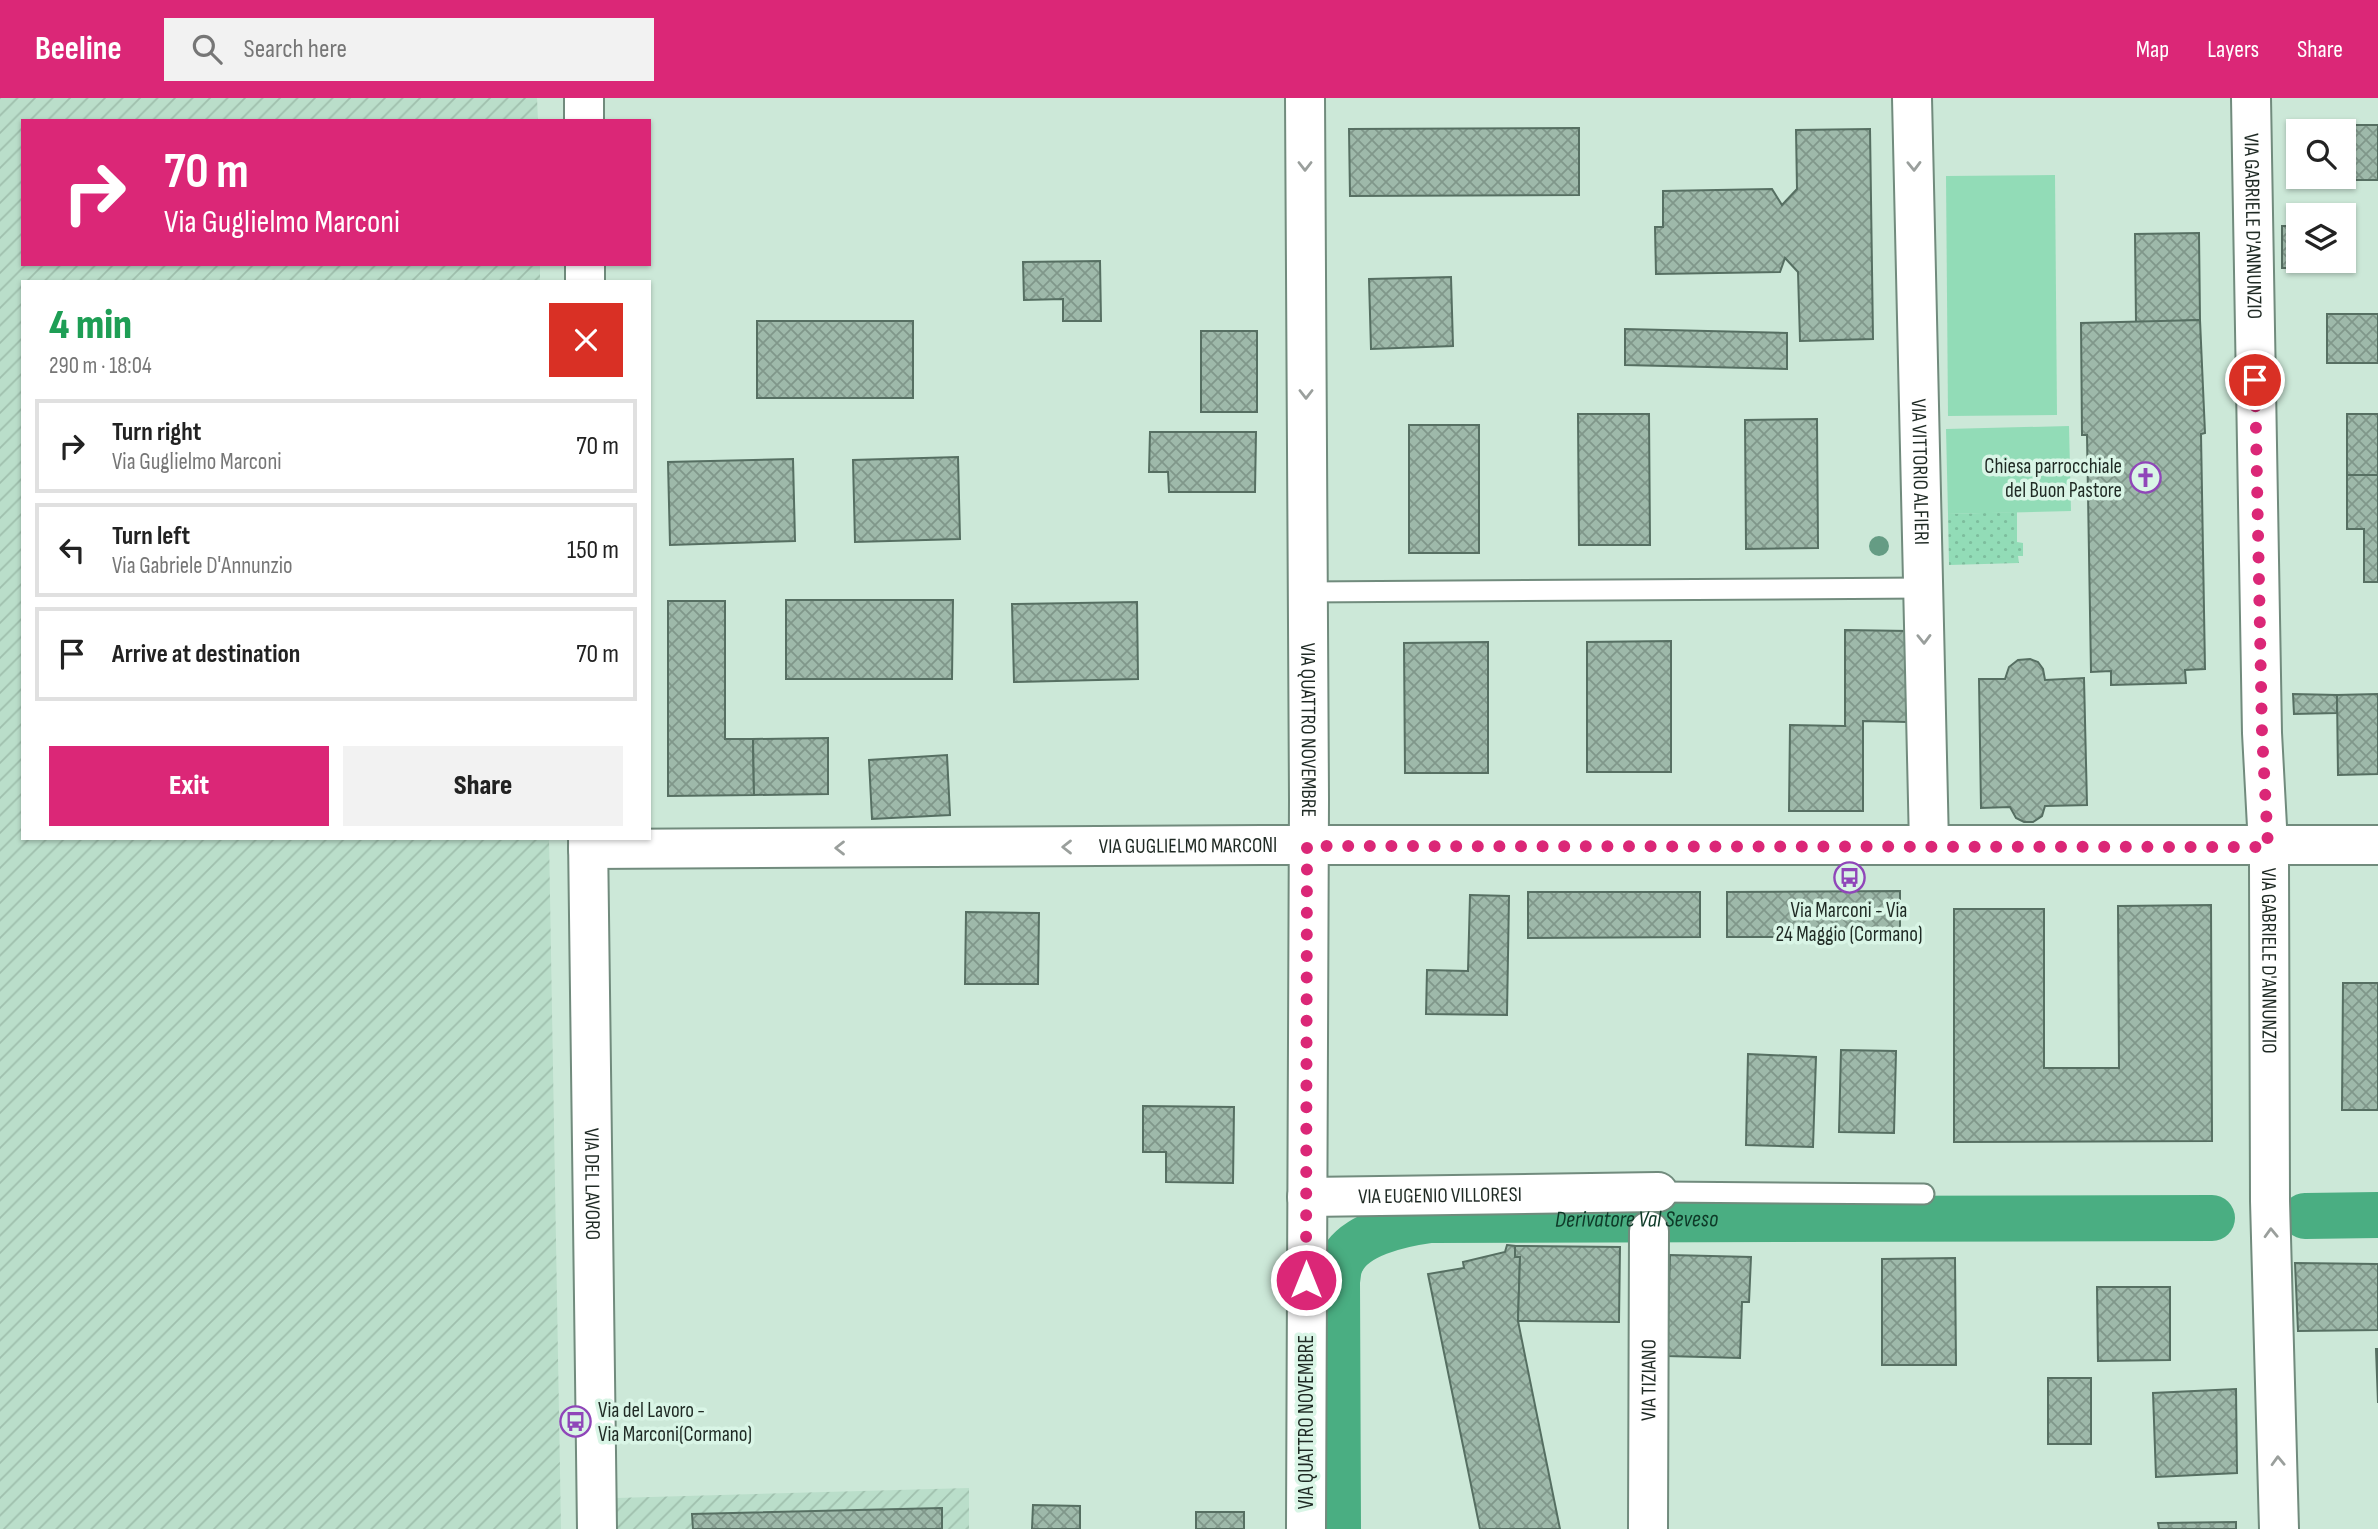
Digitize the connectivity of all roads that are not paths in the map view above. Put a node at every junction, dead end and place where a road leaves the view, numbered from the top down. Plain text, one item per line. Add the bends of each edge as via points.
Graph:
1 (583, 98) edge
2 (1305, 98) edge
3 (1912, 98) edge
4 (2251, 98) edge
5 (584, 119) edge
6 (1923, 588) junction
7 (1307, 592) junction
8 (588, 844) edge
9 (1929, 845) junction
10 (2378, 845) edge
11 (1307, 846) junction
12 (2268, 847) junction
13 (1658, 1192) joint
14 (1924, 1194) dead end
15 (1307, 1197) junction
16 (1649, 1231) dead end
17 (597, 1529) edge
18 (1306, 1529) edge
19 (1648, 1529) edge
20 (2280, 1529) edge

1 - 5 street
2 -> 7 street, VIA QUATTRO NOVEMBRE
3 -> 6 street, VIA VITTORIO ALFIERI
4 - 12 street, VIA GABRIELE D'ANNUNZIO via 2261,719
6 - 7 lane
6 -> 9 street, VIA VITTORIO ALFIERI
7 - 11 street, VIA QUATTRO NOVEMBRE
11 -> 8 street, VIA GUGLIELMO MARCONI
8 - 17 street, VIA DEL LAVORO
9 - 11 street, VIA GUGLIELMO MARCONI
9 - 12 street, VIA GUGLIELMO MARCONI
10 - 12 street, VIA GUGLIELMO MARCONI
11 - 15 street, VIA QUATTRO NOVEMBRE
20 -> 12 street, VIA GABRIELE D'ANNUNZIO via 2270,1201
13 - 14 lane
13 - 15 street, VIA EUGENIO VILLORESI
15 - 18 street, VIA QUATTRO NOVEMBRE
16 - 19 street, VIA TIZIANO

